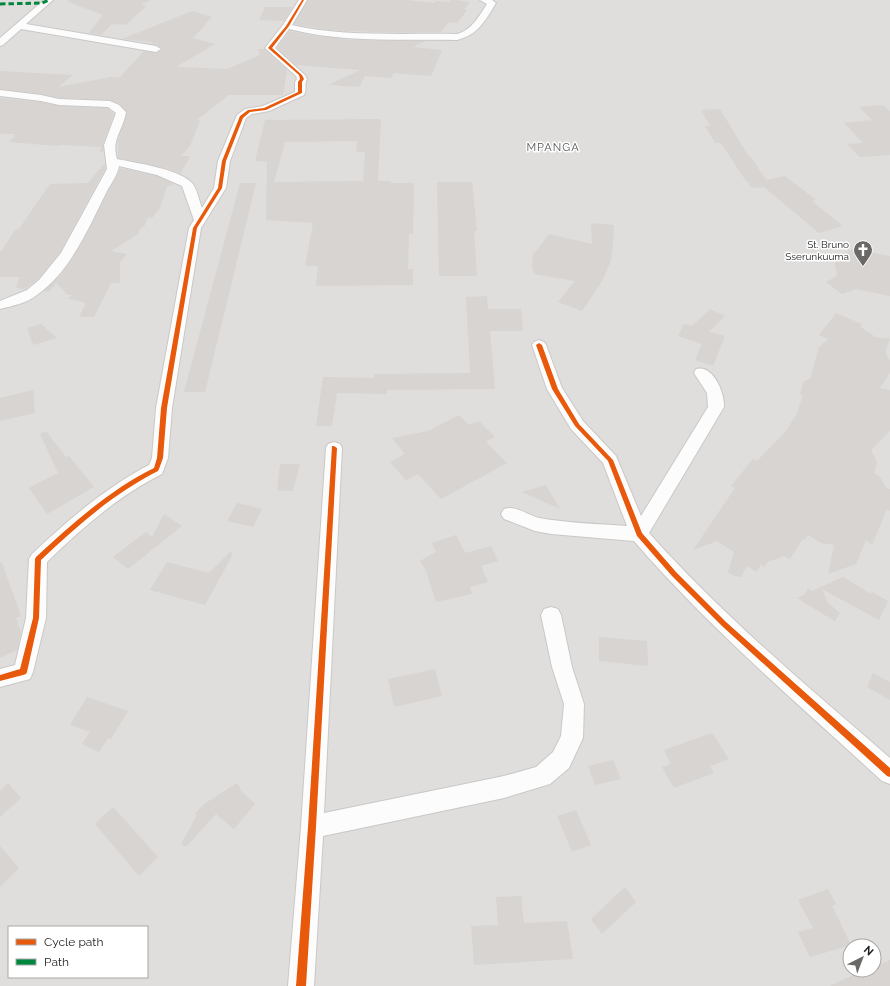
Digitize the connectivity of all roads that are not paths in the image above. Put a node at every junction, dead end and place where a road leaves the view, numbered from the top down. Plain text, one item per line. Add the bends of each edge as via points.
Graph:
1 (49, 0) edge
2 (303, 0) edge
3 (484, 0) edge
4 (20, 26) junction
5 (287, 26) junction
6 (0, 43) edge
7 (156, 49) dead end
8 (0, 93) edge
9 (114, 162) junction
10 (200, 220) junction
11 (0, 305) edge
12 (539, 345) dead end
13 (701, 373) dead end
14 (334, 448) dead end
15 (510, 514) dead end
16 (639, 534) junction
17 (551, 615) dead end
18 (0, 678) edge
19 (890, 773) edge
20 (312, 827) junction
21 (301, 986) edge

1 - 4 street
2 - 5 street
3 - 5 street via 492,3 476,27 469,33 457,37 351,35 310,32
4 - 6 street
4 - 7 street
5 - 10 street via 270,48 300,75 300,93 265,109 249,111 241,117 224,161 220,188
8 - 9 street via 59,102 110,104 115,107 121,111 121,115 109,143 110,155
9 - 10 street via 167,173 187,184
9 - 11 street via 61,262 39,288
10 - 18 street via 195,228 185,279 164,408 160,458 156,469 106,499 38,559 36,618 23,672
12 - 16 street via 555,389 577,425 610,460
13 - 16 street via 718,398 716,407
14 - 20 street
15 - 16 street via 551,527
16 - 19 street via 674,574 724,624
17 - 20 street via 562,667 574,704 572,738 562,760 542,776 504,787
20 - 21 street

